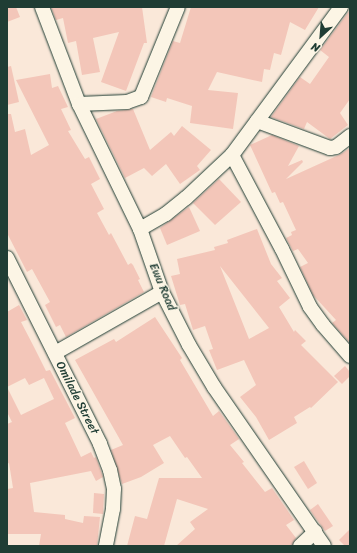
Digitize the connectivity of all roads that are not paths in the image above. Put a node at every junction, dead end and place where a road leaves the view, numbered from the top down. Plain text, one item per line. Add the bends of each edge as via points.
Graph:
1 (42, 7) edge
2 (178, 7) edge
3 (341, 7) edge
4 (79, 104) junction
5 (257, 121) junction
6 (350, 136) edge
7 (232, 155) junction
8 (140, 229) junction
9 (7, 258) edge
10 (162, 292) junction
11 (55, 353) junction
12 (350, 356) edge
13 (316, 532) junction
14 (106, 546) edge
15 (300, 546) edge
16 (324, 546) edge

1 - 4 street, Ewu Road
2 - 4 street via 141,97 128,102
3 - 5 street
4 - 8 street, Ewu Road
5 - 6 street via 330,148 336,147
5 - 7 street
7 - 8 street via 186,198 166,214
7 - 12 street via 310,307
8 - 10 street, Ewu Road
9 - 11 street, Omilade Street
10 - 11 street
10 - 13 street, Ewu Road via 214,387
11 - 14 street, Omilade Street via 100,444 110,470 114,496
13 - 15 street
13 - 16 street, Ewu Road

